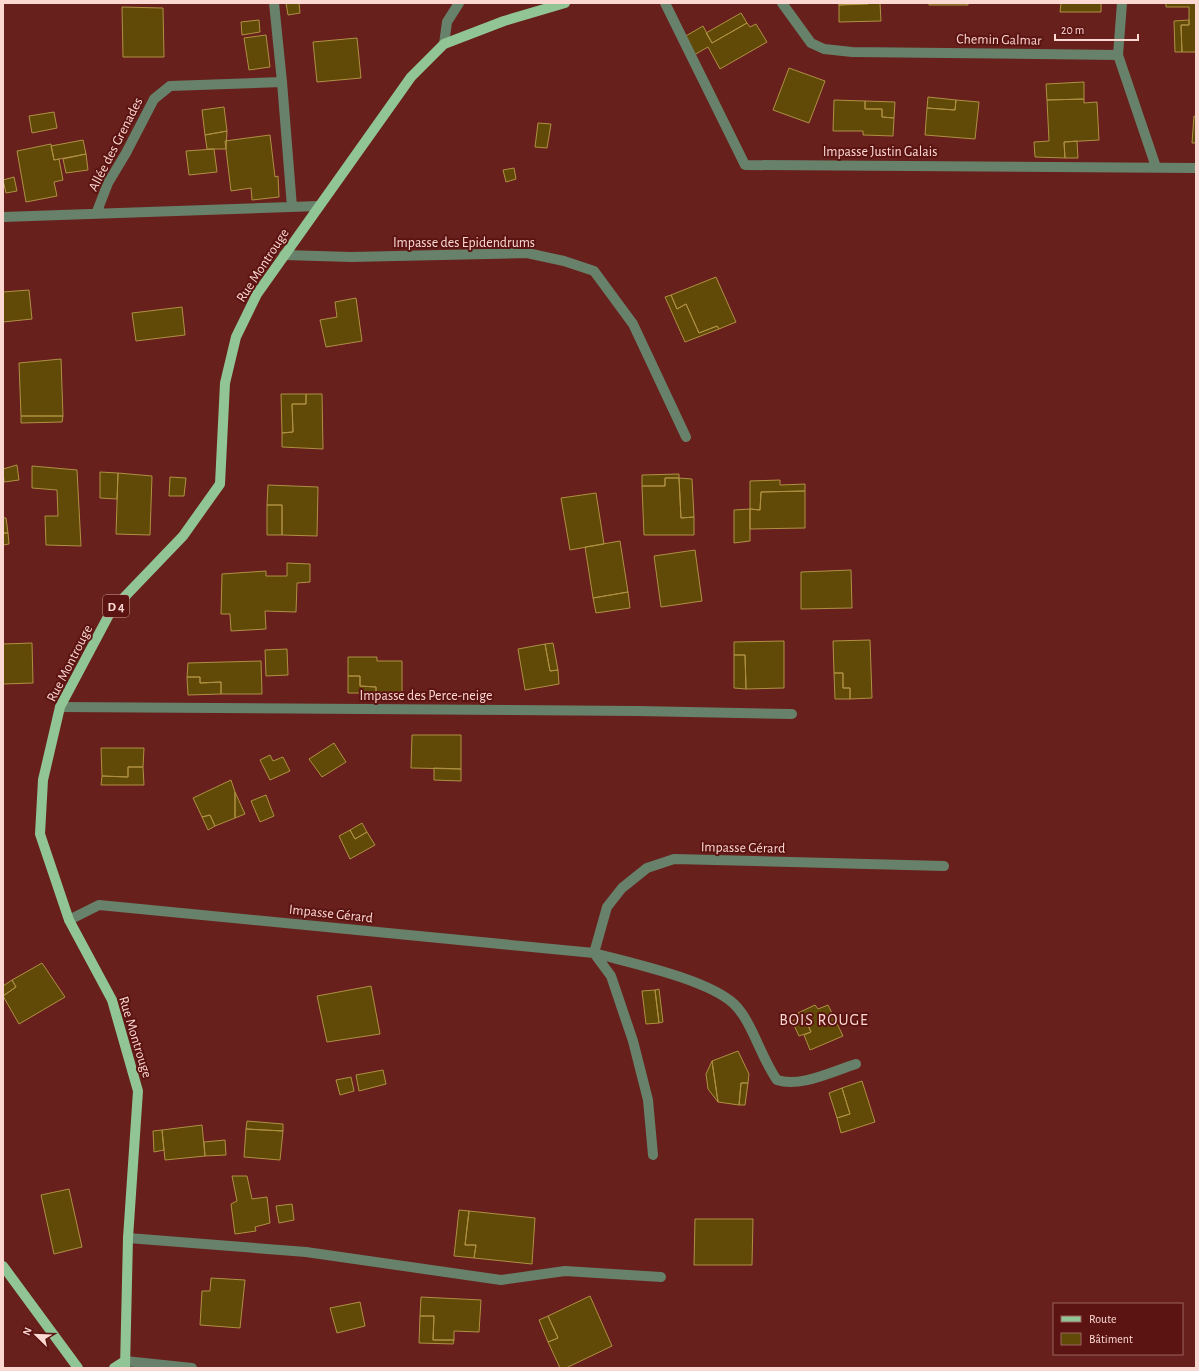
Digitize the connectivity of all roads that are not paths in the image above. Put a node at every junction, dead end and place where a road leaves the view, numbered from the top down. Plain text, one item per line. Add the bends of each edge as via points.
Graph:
1 (274, 3) edge
2 (459, 3) edge
3 (565, 3) edge
4 (665, 3) edge
5 (782, 3) edge
6 (1122, 3) edge
7 (444, 44) junction
8 (1118, 55) junction
9 (282, 82) junction
10 (1156, 167) junction
11 (1196, 168) edge
12 (319, 206) junction
13 (292, 207) junction
14 (96, 214) junction
15 (3, 218) edge
16 (284, 255) junction
17 (686, 437) dead end
18 (60, 707) junction
19 (792, 714) dead end
20 (944, 866) dead end
21 (68, 920) junction
22 (594, 953) junction
23 (856, 1064) dead end
24 (652, 1155) dead end
25 (128, 1238) junction
26 (3, 1266) edge
27 (661, 1277) dead end
28 (125, 1364) edge
29 (78, 1368) edge
30 (114, 1368) edge
31 (192, 1368) edge

1 - 9 street
2 - 7 street via 447,22
3 - 7 main road, Rue Montrouge / D 4 via 504,21
4 - 10 street, Impasse Justin Galais via 745,165
5 - 8 street, Chemin Galmar via 811,43 824,49 852,52
6 - 8 street
7 - 12 main road, Rue Montrouge / D 4 via 411,78
8 - 10 street
9 - 13 street
9 - 14 street, Allée des Grenades via 170,86 154,99 108,183
10 - 11 street, Impasse Justin Galais
12 - 13 street, Allée des Grenades
12 - 16 main road, Rue Montrouge / D 4
13 - 14 street, Allée des Grenades
14 - 15 street, Allée des Grenades
16 - 17 street, Impasse des Epidendrums via 351,257 527,253 594,271 633,324
16 - 18 main road, Rue Montrouge / D 4 via 257,294 236,337 225,383 220,484 182,536 111,611
18 - 19 street, Impasse des Perce-neige
18 - 21 main road, Rue Montrouge / D 4 via 43,780 40,834
20 - 22 street, Impasse Gérard via 674,859 647,868 622,888 607,907
21 - 22 street, Impasse Gérard via 99,904
21 - 25 main road, Rue Montrouge / D 4 via 112,1000 138,1091
22 - 23 street, Impasse Gérard via 708,988 734,1004 748,1024 777,1080 786,1083 798,1082
22 - 24 street via 611,976 633,1041 648,1100
25 - 27 street via 306,1252 501,1280 565,1270
25 - 28 main road, Rue Montrouge / D 4
26 - 29 main road
28 - 30 main road
28 - 31 street

